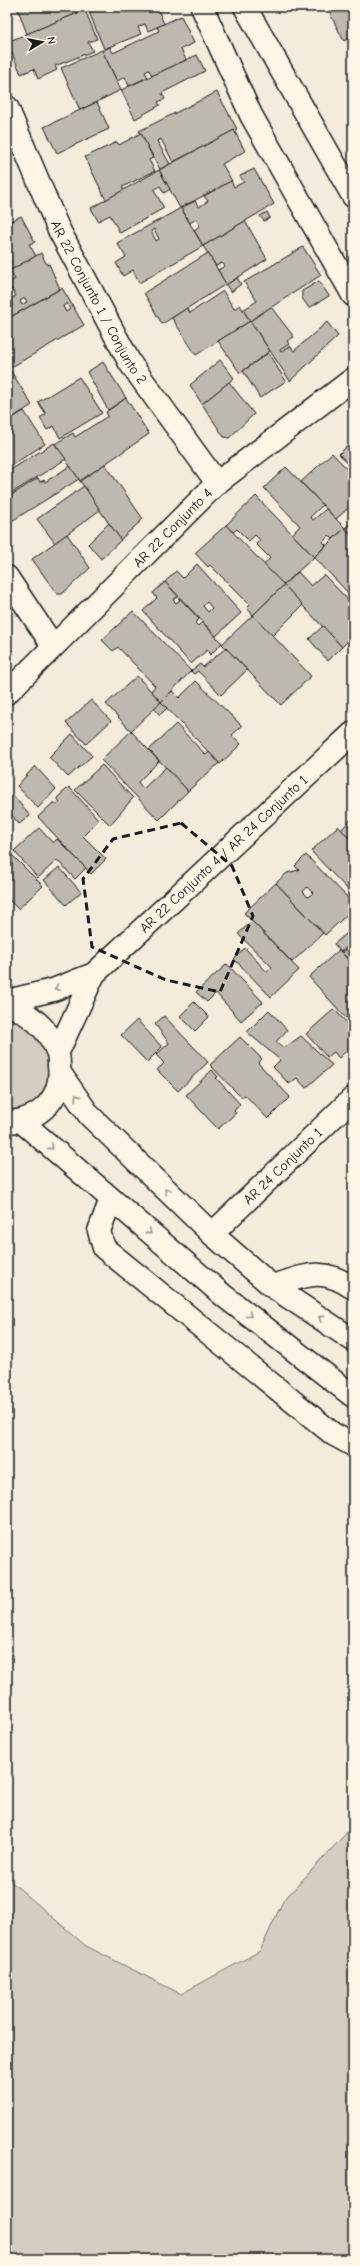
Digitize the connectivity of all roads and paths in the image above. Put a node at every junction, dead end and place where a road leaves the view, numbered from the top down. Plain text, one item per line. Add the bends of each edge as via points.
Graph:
1 (202, 7) edge
2 (245, 7) edge
3 (7, 107) edge
4 (353, 196) edge
5 (353, 295) edge
6 (353, 379) edge
7 (217, 483) junction
8 (7, 578) edge
9 (53, 646) junction
10 (7, 693) edge
11 (353, 734) edge
12 (94, 974) junction
13 (7, 1002) edge
14 (58, 1052) junction
15 (60, 1073) junction
16 (353, 1098) edge
17 (14, 1122) edge
18 (111, 1199) junction
19 (212, 1234) junction
20 (272, 1286) junction
21 (353, 1288) edge
22 (353, 1340) edge
23 (353, 1396) edge
24 (353, 1445) edge

1 - 5 street via 251,115
2 - 4 street
3 - 7 street, AR 22 Conjunto 1 / Conjunto 2 via 58,228 130,363
6 - 7 street, AR 22 Conjunto 4
7 - 9 street, AR 22 Conjunto 4
8 - 9 street
9 - 10 street, AR 22 Conjunto 4
11 - 12 street, AR 22 Conjunto 4 / AR 24 Conjunto 1
12 -> 13 street via 53,990
12 - 14 street
13 - 14 street via 34,1018 46,1031
14 - 15 street
15 - 17 street via 58,1087 51,1103 42,1112
19 -> 15 street via 89,1114
16 - 19 street, AR 24 Conjunto 1
17 -> 18 street
18 -> 23 street via 224,1296
18 - 24 street via 99,1231 104,1248 333,1434
19 - 20 street
20 - 21 street via 316,1273 340,1279
22 -> 20 street

